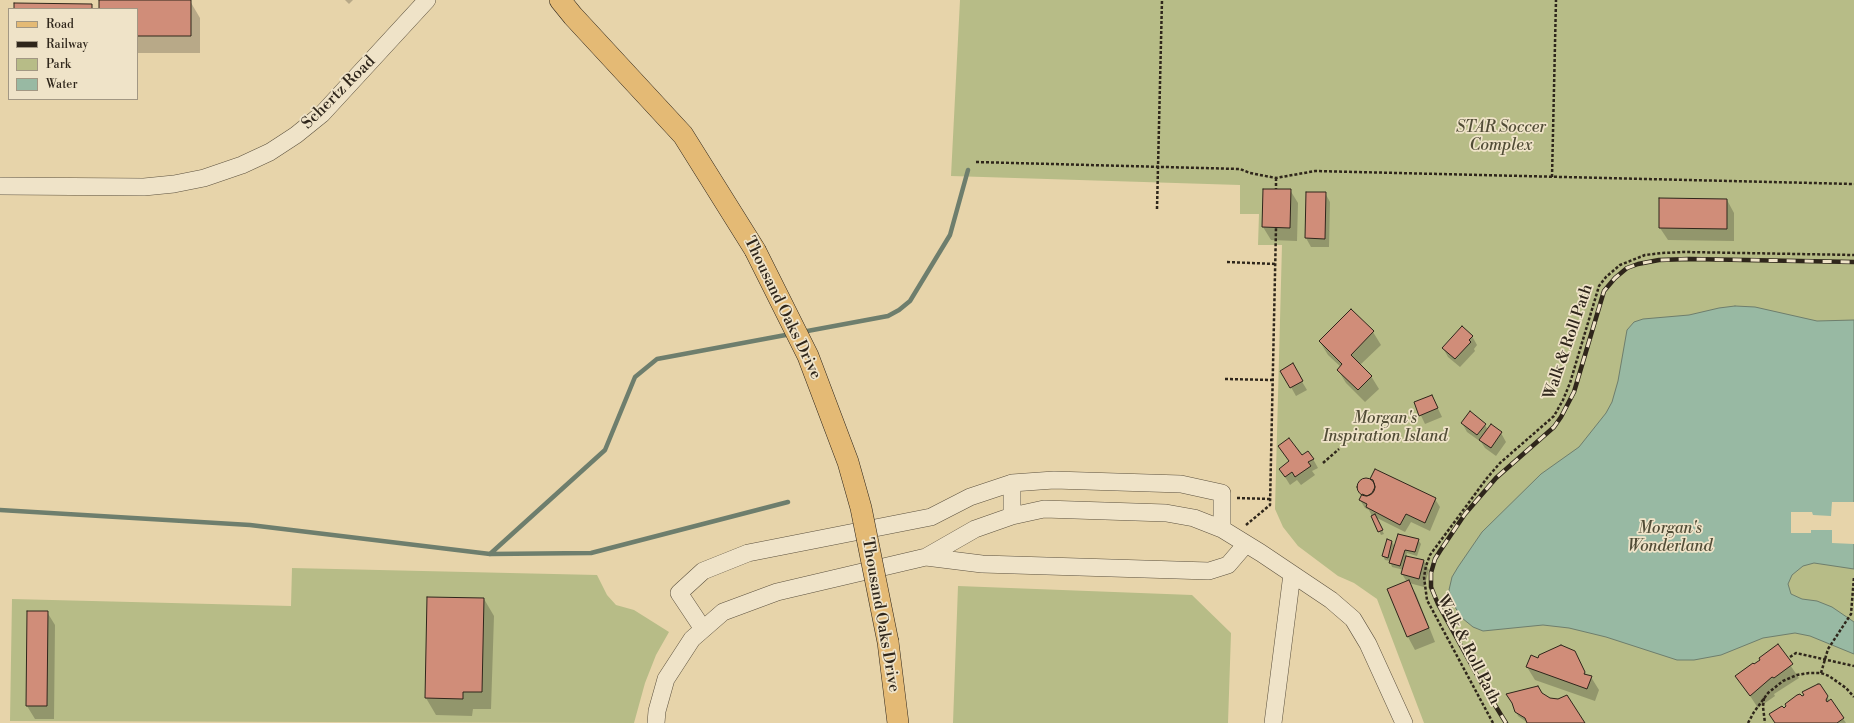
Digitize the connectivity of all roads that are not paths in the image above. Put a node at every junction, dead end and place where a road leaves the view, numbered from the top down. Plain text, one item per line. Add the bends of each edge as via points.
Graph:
1 (548, 0) edge
2 (560, 0) edge
3 (425, 1) edge
4 (572, 16) junction
5 (0, 186) edge
6 (1012, 483) junction
7 (1012, 516) junction
8 (1222, 530) junction
9 (1241, 541) junction
10 (926, 557) junction
11 (1292, 574) junction
12 (703, 629) junction
13 (656, 723) edge
14 (898, 723) edge
15 (1273, 723) edge
16 (1404, 723) edge

1 - 4 main road, Thousand Oaks Drive
2 - 4 main road, Thousand Oaks Drive
3 - 5 street, Schertz Road via 322,114 270,152 242,165 204,178 144,187
4 - 14 main road, Thousand Oaks Drive, bridge via 683,135 755,250 808,356 848,462 861,508 888,642
6 - 7 street
6 - 8 street via 1054,480 1181,484 1222,493
6 - 12 street via 970,497 931,517 748,553 703,571 679,593
7 - 8 street via 1044,509 1166,513 1194,518
7 - 10 street via 974,529
8 - 9 street
9 - 10 street via 1228,565 1209,571 982,564
9 - 11 street
10 - 12 street via 777,592 723,612
11 - 15 street
11 - 16 street via 1331,600 1353,619 1368,644
12 - 13 street via 692,639 666,679

